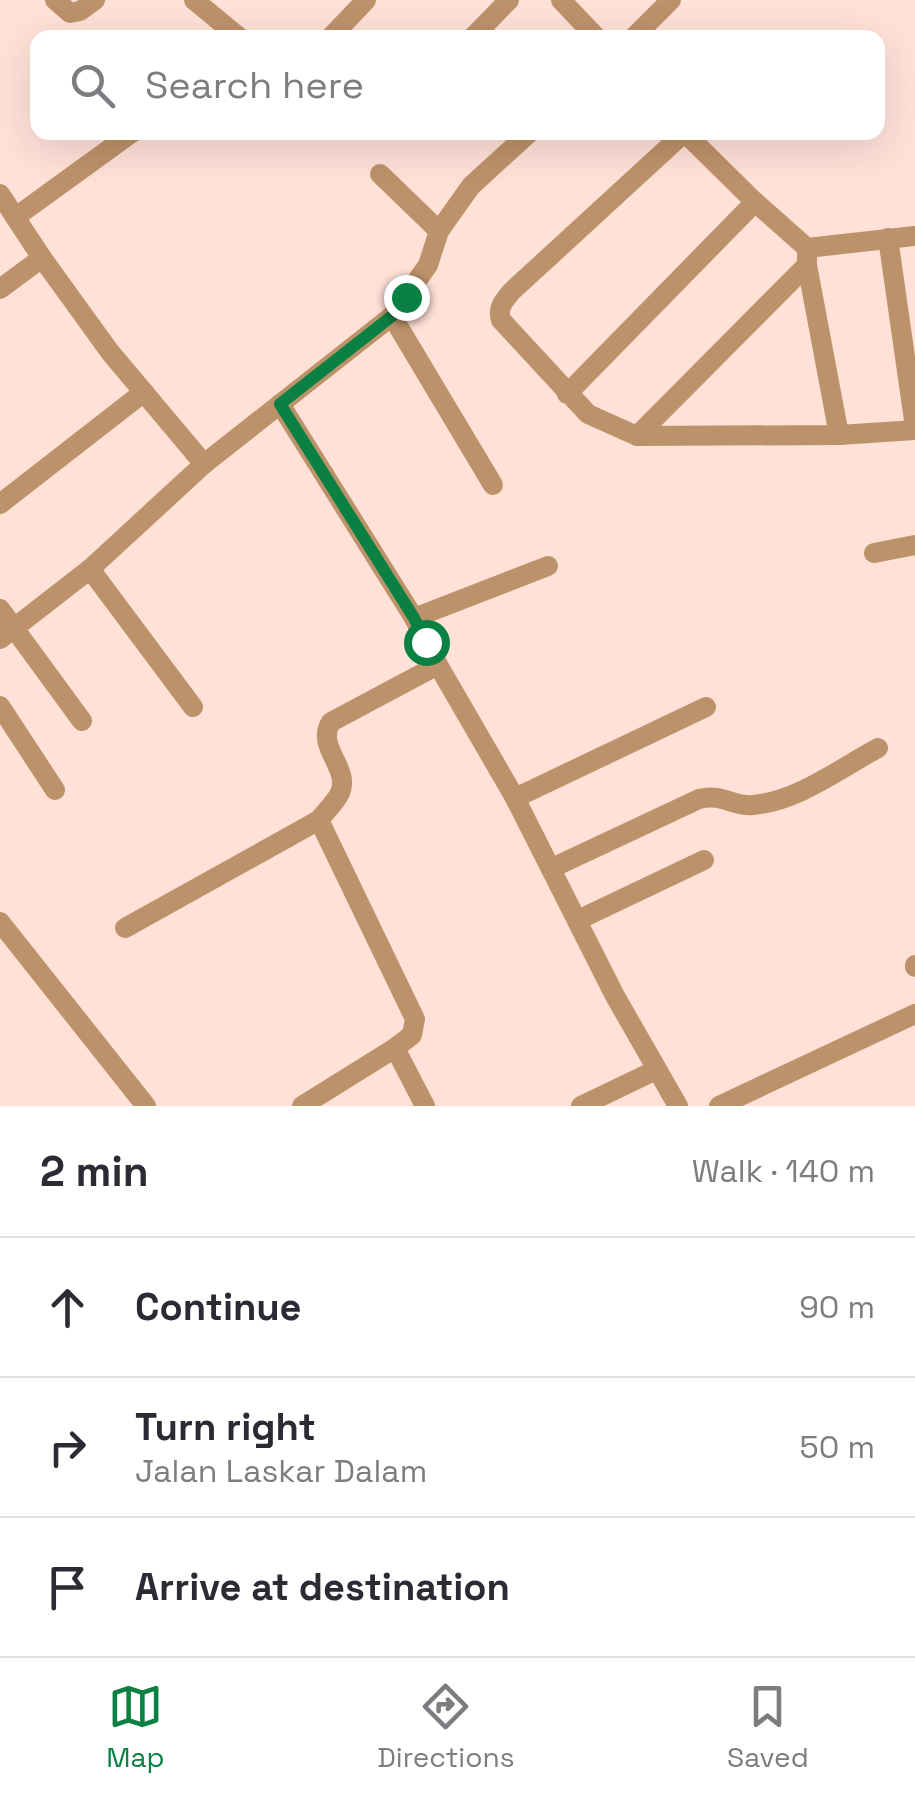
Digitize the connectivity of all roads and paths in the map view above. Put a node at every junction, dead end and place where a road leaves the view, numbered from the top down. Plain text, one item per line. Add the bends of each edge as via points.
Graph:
1 (54, 0) edge
2 (94, 0) edge
3 (194, 0) edge
4 (366, 0) edge
5 (509, 0) edge
6 (561, 0) edge
7 (670, 0) edge
8 (221, 8) edge
9 (235, 30) edge
10 (338, 30) edge
11 (480, 30) edge
12 (589, 30) edge
13 (641, 30) edge
14 (122, 140) edge
15 (521, 140) edge
16 (676, 140) edge
17 (691, 140) edge
18 (380, 174) dead end
19 (0, 194) edge
20 (755, 202) junction
21 (17, 216) junction
22 (438, 231) junction
23 (915, 236) edge
24 (888, 238) junction
25 (807, 257) junction
26 (42, 258) junction
27 (0, 289) edge
28 (392, 316) junction
29 (144, 392) junction
30 (567, 394) junction
31 (280, 404) junction
32 (915, 428) edge
33 (839, 435) junction
34 (637, 436) junction
35 (204, 464) junction
36 (493, 484) dead end
37 (0, 504) edge
38 (915, 545) edge
39 (874, 554) dead end
40 (548, 566) dead end
41 (90, 568) junction
42 (0, 609) edge
43 (414, 618) junction
44 (7, 633) edge
45 (438, 665) junction
46 (0, 706) edge
47 (193, 707) dead end
48 (706, 707) dead end
49 (82, 722) dead end
50 (878, 748) dead end
51 (55, 790) dead end
52 (516, 798) junction
53 (318, 820) junction
54 (704, 860) dead end
55 (552, 868) junction
56 (578, 920) junction
57 (0, 922) edge
58 (126, 928) dead end
59 (915, 1014) edge
60 (395, 1048) junction
61 (656, 1070) junction
62 (146, 1106) edge
63 (302, 1106) edge
64 (425, 1106) edge
65 (581, 1106) edge
66 (678, 1106) edge
67 (719, 1106) edge

1 - 2 street via 70,13
3 - 8 street
4 - 10 street
5 - 11 street
6 - 12 street
7 - 13 street
8 - 9 street
14 - 21 street
15 - 22 street via 470,186
16 - 30 street via 500,305 501,320
17 - 20 street
18 - 22 street
19 - 21 street
20 - 25 street
20 - 30 street
21 - 26 street
22 - 28 street via 428,265
23 - 24 street
24 - 25 street
24 - 32 street
25 - 33 street
25 - 34 street
26 - 27 street
26 - 29 street
28 - 31 street
28 - 36 street
29 - 35 street
29 - 37 street
30 - 34 street via 588,414
31 - 35 street
31 - 43 street
32 - 33 street
33 - 34 street
35 - 41 street
38 - 39 street
40 - 43 street
41 - 44 street
41 - 47 street
42 - 44 street
43 - 45 street
44 - 49 street
45 - 52 street
45 - 53 street via 331,722 325,739 343,781
46 - 51 street
48 - 52 street
50 - 55 street via 790,797 751,806 698,799
52 - 55 street
53 - 58 street
53 - 60 street via 415,1019 412,1035
54 - 56 street
55 - 56 street
56 - 61 street
57 - 62 street
59 - 67 street
60 - 63 street
60 - 64 street
61 - 65 street
61 - 66 street

